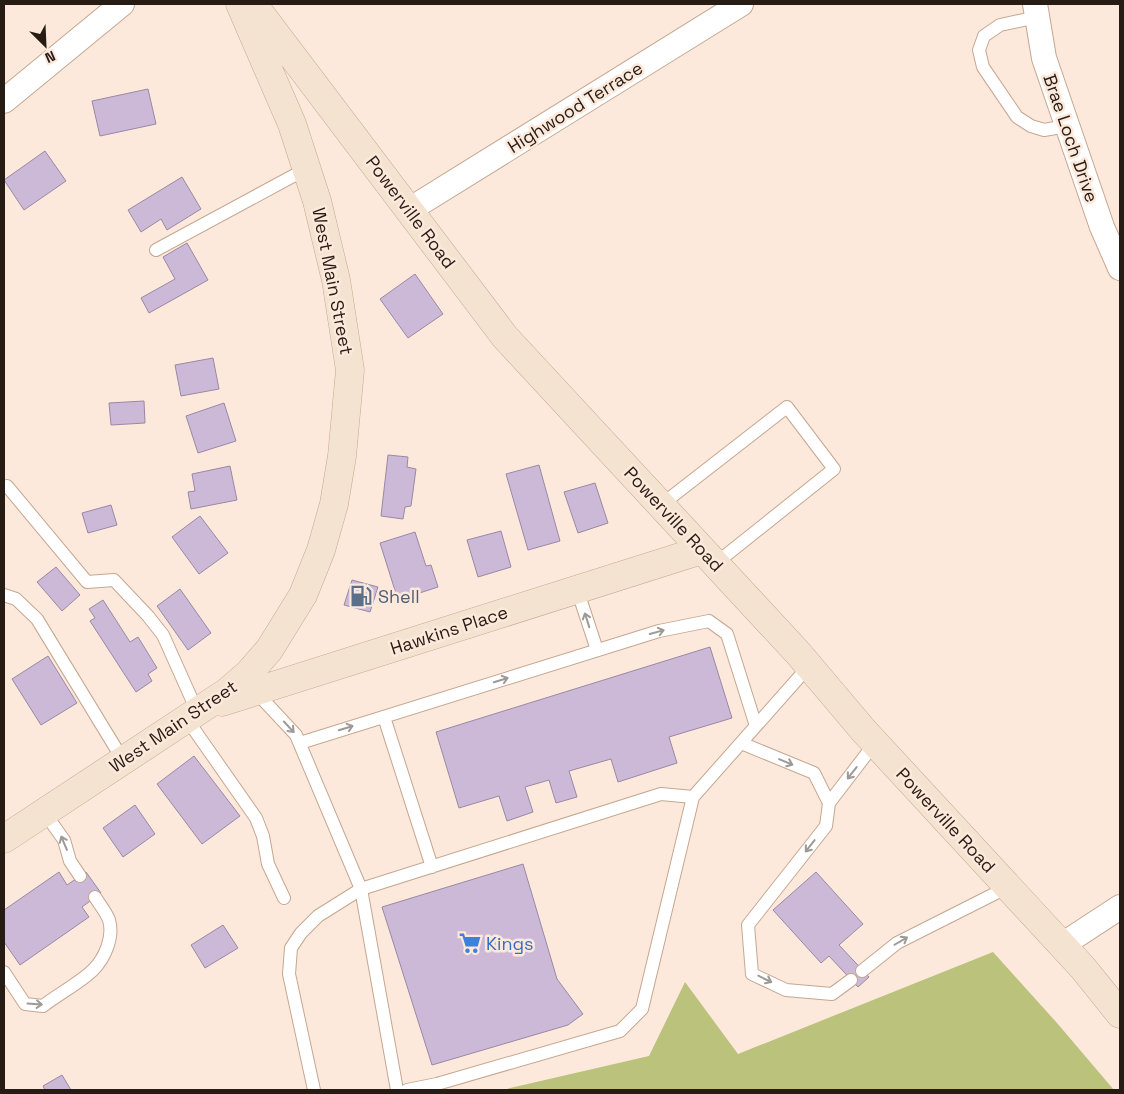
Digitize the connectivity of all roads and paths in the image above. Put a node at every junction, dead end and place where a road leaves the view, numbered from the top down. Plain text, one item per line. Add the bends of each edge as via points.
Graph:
1 (122, 4) edge
2 (240, 4) edge
3 (253, 4) edge
4 (741, 4) edge
5 (1036, 10) edge
6 (4, 100) edge
7 (1067, 126) junction
8 (306, 168) junction
9 (409, 210) junction
10 (156, 250) dead end
11 (1120, 268) edge
12 (8, 486) dead end
13 (660, 505) junction
14 (708, 557) junction
15 (577, 589) junction
16 (4, 596) edge
17 (597, 650) junction
18 (809, 666) junction
19 (256, 692) junction
20 (192, 715) junction
21 (384, 717) junction
22 (756, 726) junction
23 (300, 743) junction
24 (741, 743) junction
25 (875, 743) junction
26 (123, 760) junction
27 (693, 797) junction
28 (828, 803) junction
29 (44, 812) junction
30 (4, 839) edge
31 (432, 867) junction
32 (80, 876) dead end
33 (1008, 886) junction
34 (361, 889) junction
35 (95, 897) dead end
36 (284, 898) dead end
37 (1120, 907) edge
38 (1062, 945) junction
39 (862, 970) dead end
40 (4, 972) edge
41 (851, 980) dead end
42 (1120, 1014) edge
43 (314, 1090) edge
44 (397, 1090) edge
45 (407, 1090) edge

1 - 6 street
2 - 8 street, West Main Street via 292,124
3 - 9 street, Powerville Road
4 - 9 street, Highwood Terrace
5 - 7 street, Brae Loch Drive via 1044,58
5 - 7 lane via 1000,25 984,36 979,50 983,68 1017,117 1044,130
7 - 11 street, Brae Loch Drive via 1102,227
8 - 10 lane
8 - 20 street, West Main Street via 336,280 350,370 334,504 304,595 269,650 227,692
9 - 13 street, Powerville Road via 506,337
12 - 20 lane via 87,582 114,580 148,616 163,635
13 - 14 street, Powerville Road
13 - 14 lane via 787,407 834,469
14 - 15 street, Hawkins Place
14 - 18 street, Powerville Road
17 -> 15 lane
15 - 19 street, Hawkins Place
16 - 26 lane via 16,599 37,619
21 -> 17 lane
17 -> 22 lane via 659,631 709,621 727,634
18 - 22 lane
18 - 25 street, Powerville Road
19 - 20 street, Hawkins Place
19 -> 23 lane
20 - 26 street, West Main Street
20 - 36 lane via 256,818 264,836 268,864
23 -> 21 lane
21 - 31 lane
22 - 24 lane
23 - 34 lane
24 - 27 lane
24 -> 28 lane via 814,773
25 -> 28 lane
25 - 33 street, Powerville Road
26 - 29 street, West Main Street
27 - 31 lane via 661,794
27 - 45 lane via 642,1009 620,1031
28 -> 41 lane via 826,826 748,925 752,974 786,990 832,994
29 - 30 street, West Main Street
32 -> 29 lane via 70,861 64,840
31 - 34 lane
33 - 38 street, Powerville Road
39 -> 33 lane via 898,943
34 - 43 lane via 318,916 291,948 289,974
34 - 44 lane
40 -> 35 lane via 24,1004 43,1006 94,969 108,947 110,936 110,922
37 - 38 street
38 - 42 street, Powerville Road

